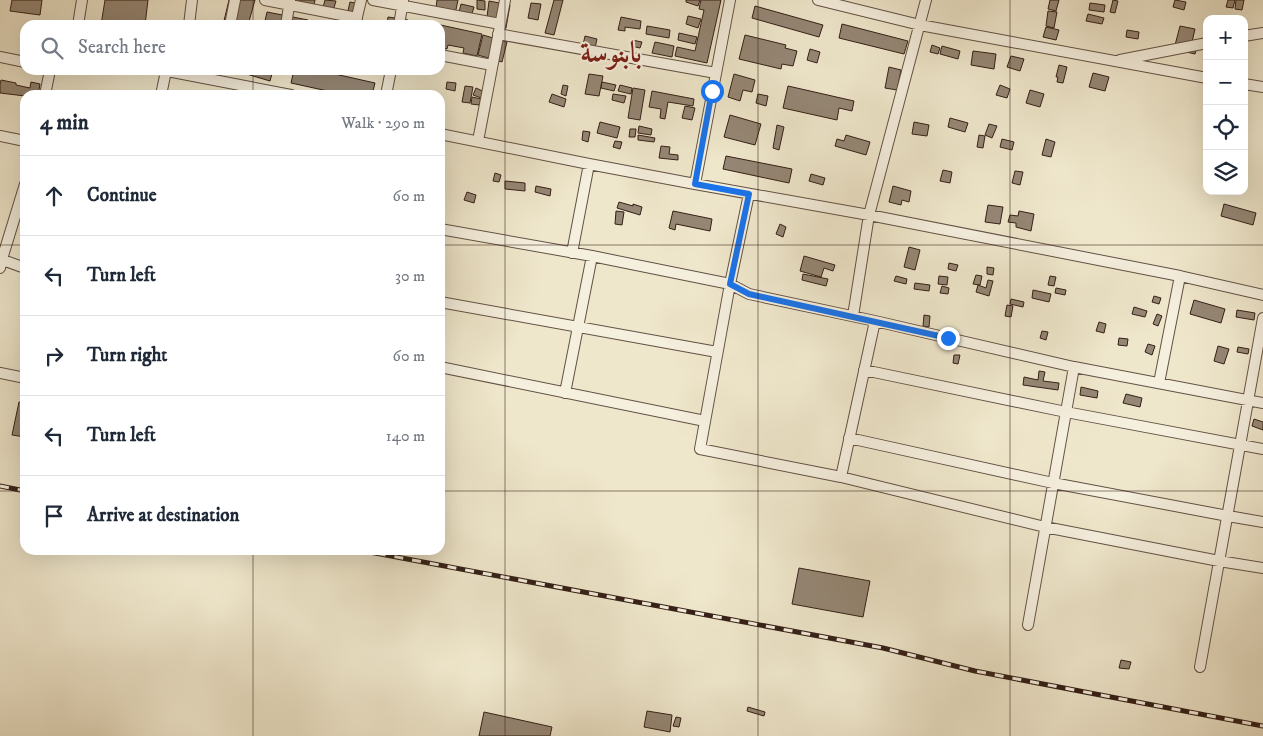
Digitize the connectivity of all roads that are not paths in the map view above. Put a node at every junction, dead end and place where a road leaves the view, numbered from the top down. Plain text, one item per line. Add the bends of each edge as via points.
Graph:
1 (82, 0) edge
2 (192, 0) edge
3 (235, 0) edge
4 (265, 0) edge
5 (361, 0) edge
6 (373, 0) edge
7 (505, 0) edge
8 (730, 0) edge
9 (818, 0) edge
10 (926, 0) edge
11 (289, 2) edge
12 (402, 3) edge
13 (79, 20) edge
14 (190, 20) edge
15 (231, 20) edge
16 (287, 20) edge
17 (352, 20) edge
18 (356, 20) edge
19 (400, 20) edge
20 (500, 24) junction
21 (920, 25) junction
22 (1263, 33) edge
23 (498, 34) junction
24 (1248, 35) edge
25 (1203, 45) edge
26 (445, 56) edge
27 (0, 57) edge
28 (20, 61) edge
29 (1114, 61) junction
30 (492, 65) junction
31 (716, 73) junction
32 (49, 75) edge
33 (164, 75) edge
34 (196, 75) edge
35 (390, 75) edge
36 (1203, 77) edge
37 (1248, 85) edge
38 (1263, 87) edge
39 (46, 90) edge
40 (162, 90) edge
41 (267, 90) edge
42 (387, 90) edge
43 (445, 135) edge
44 (0, 136) edge
45 (20, 140) edge
46 (478, 141) junction
47 (589, 164) junction
48 (695, 184) junction
49 (749, 194) junction
50 (20, 200) edge
51 (869, 215) junction
52 (445, 230) edge
53 (572, 253) junction
54 (592, 256) junction
55 (1, 262) edge
56 (20, 267) edge
57 (1180, 276) junction
58 (730, 284) junction
59 (1263, 295) edge
60 (445, 303) edge
61 (853, 316) junction
62 (1263, 318) edge
63 (876, 321) junction
64 (578, 327) junction
65 (718, 352) junction
66 (1074, 367) junction
67 (445, 368) edge
68 (864, 370) junction
69 (0, 373) edge
70 (20, 377) edge
71 (1159, 383) junction
72 (566, 393) junction
73 (1248, 400) junction
74 (1263, 403) edge
75 (1066, 412) junction
76 (705, 421) junction
77 (849, 438) junction
78 (1240, 445) junction
79 (1263, 449) edge
80 (841, 477) junction
81 (1053, 484) junction
82 (1228, 516) junction
83 (1263, 522) edge
84 (1045, 527) junction
85 (1219, 562) junction
86 (1263, 568) edge
87 (1028, 625) dead end
88 (1200, 667) dead end

1 - 13 street
2 - 14 street
3 - 15 street
4 - 11 street
5 - 18 street
6 - 12 street
7 - 20 street
8 - 31 street
9 - 21 street
10 - 21 street
11 - 16 street
11 - 17 street
12 - 19 street
12 - 20 street
20 - 23 street
21 - 29 street
21 - 51 street
22 - 24 street
23 - 30 street
23 - 31 street
25 - 29 street
26 - 30 street
27 - 28 street
29 - 36 street
30 - 46 street
31 - 48 street
32 - 39 street
33 - 40 street
34 - 41 street
35 - 42 street
37 - 38 street
43 - 46 street
44 - 45 street
46 - 47 street
47 - 48 street
47 - 53 street
48 - 49 street
49 - 51 street
49 - 58 street
50 - 55 street
51 - 57 street
51 - 61 street
52 - 53 street
53 - 54 street
54 - 58 street
54 - 64 street
55 - 56 street
57 - 59 street
57 - 71 street
58 - 61 street via 749,294
58 - 65 street
60 - 64 street
61 - 63 street
62 - 73 street
63 - 66 street
63 - 68 street
64 - 65 street
64 - 72 street
65 - 76 street
66 - 71 street
66 - 75 street
67 - 72 street
68 - 75 street
68 - 77 street
69 - 70 street
71 - 73 street
72 - 76 street
73 - 74 street
73 - 78 street
75 - 78 street
75 - 81 street
76 - 80 street via 700,449
77 - 80 street
77 - 81 street
78 - 79 street
78 - 82 street
80 - 84 street
81 - 82 street
81 - 84 street
82 - 83 street
82 - 85 street
84 - 85 street
84 - 87 street
85 - 86 street
85 - 88 street

